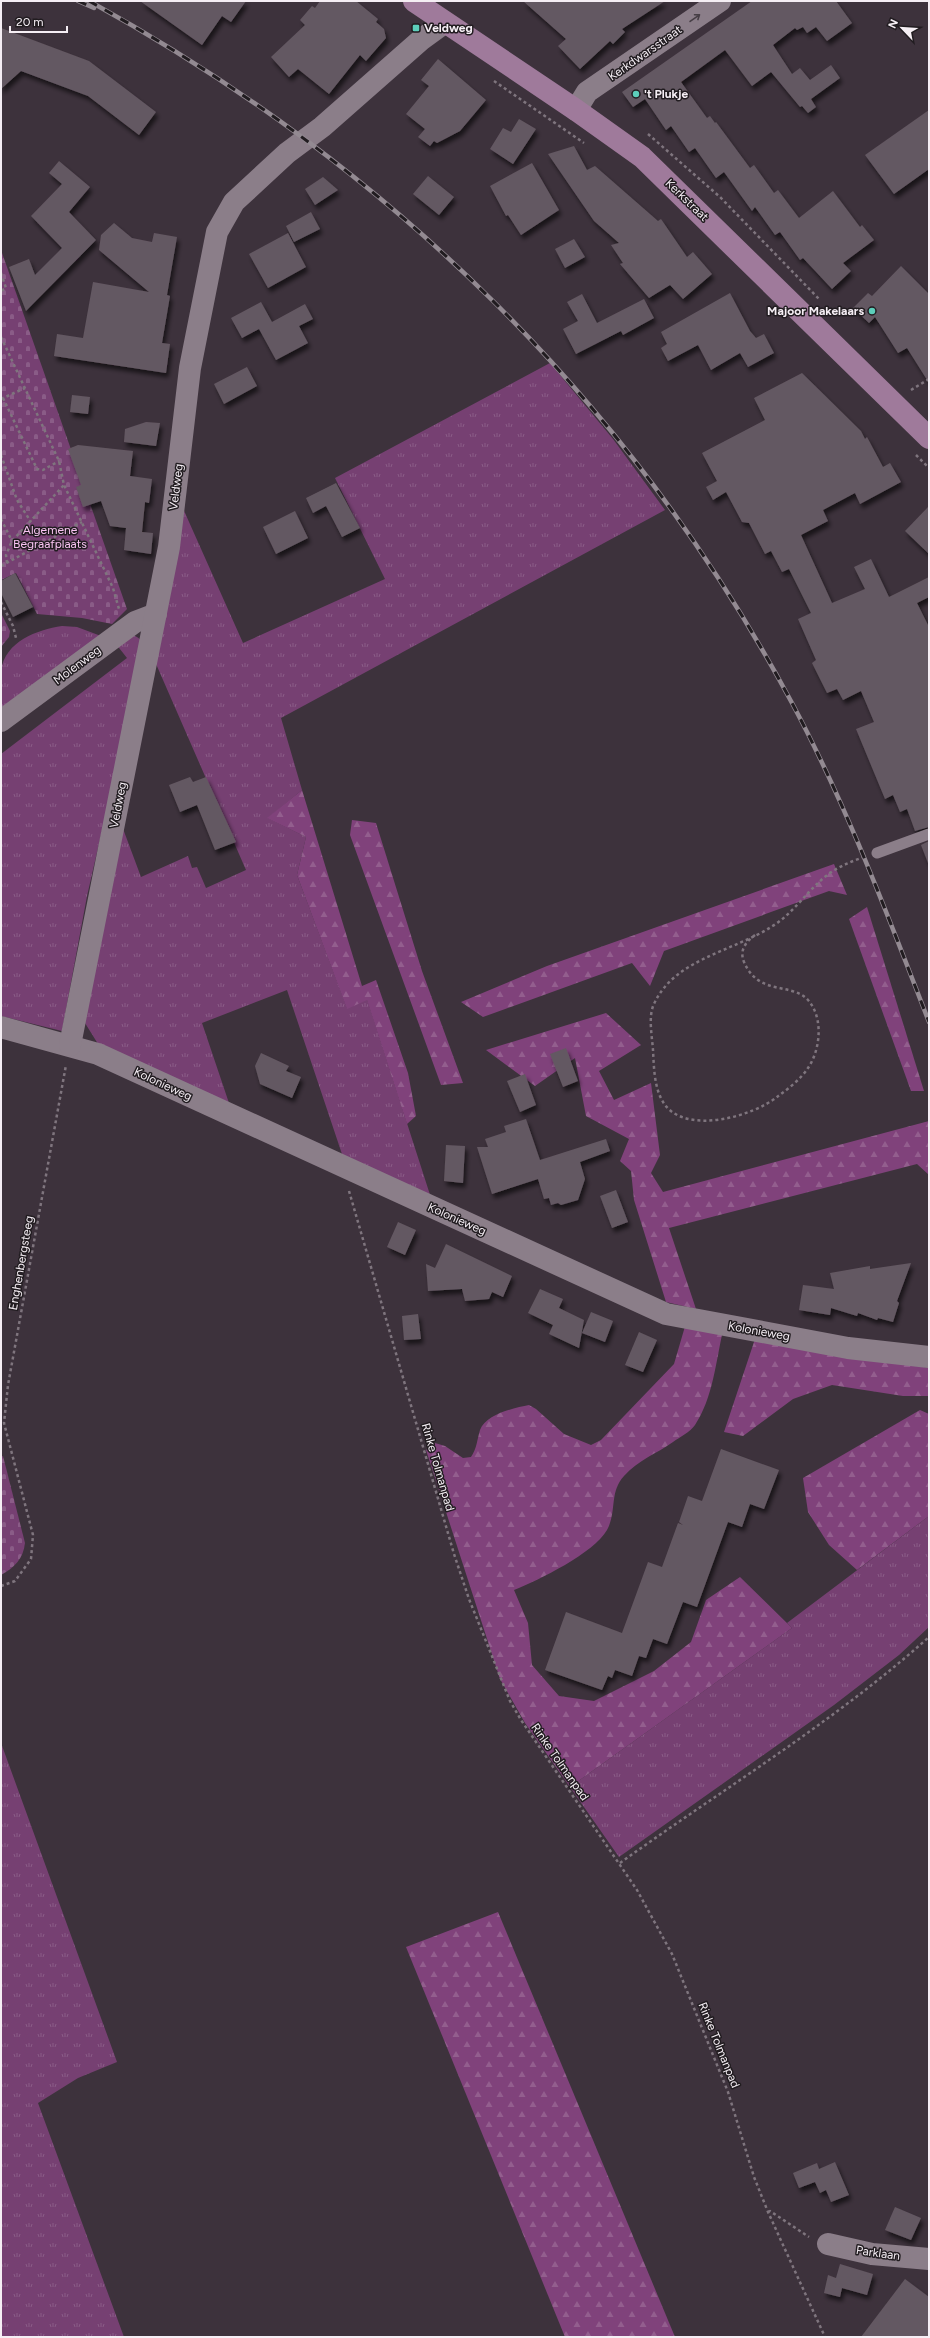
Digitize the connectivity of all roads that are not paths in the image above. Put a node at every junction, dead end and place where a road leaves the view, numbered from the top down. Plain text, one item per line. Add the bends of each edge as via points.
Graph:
1 (414, 1) edge
2 (720, 1) edge
3 (444, 23) junction
4 (576, 110) junction
5 (929, 438) edge
6 (156, 614) junction
7 (1, 721) edge
8 (929, 834) edge
9 (878, 853) road end
10 (1, 1027) edge
11 (70, 1045) junction
12 (929, 1357) edge
13 (828, 2244) road end
14 (929, 2259) edge

1 - 3 main road, Kerkstraat
4 -> 2 street, Kerkdwarsstraat via 587,92
3 - 4 main road, Kerkstraat
3 - 6 street, Veldweg via 288,153 234,202 217,232 190,368 169,548
4 - 5 main road, Kerkstraat via 647,162
6 - 7 street, Molenweg via 135,622
6 - 11 street, Veldweg
8 - 9 lane
10 - 11 street, Kolonieweg
11 - 12 street, Kolonieweg via 98,1054 666,1314 848,1348
13 - 14 street, Parklaan via 872,2254

